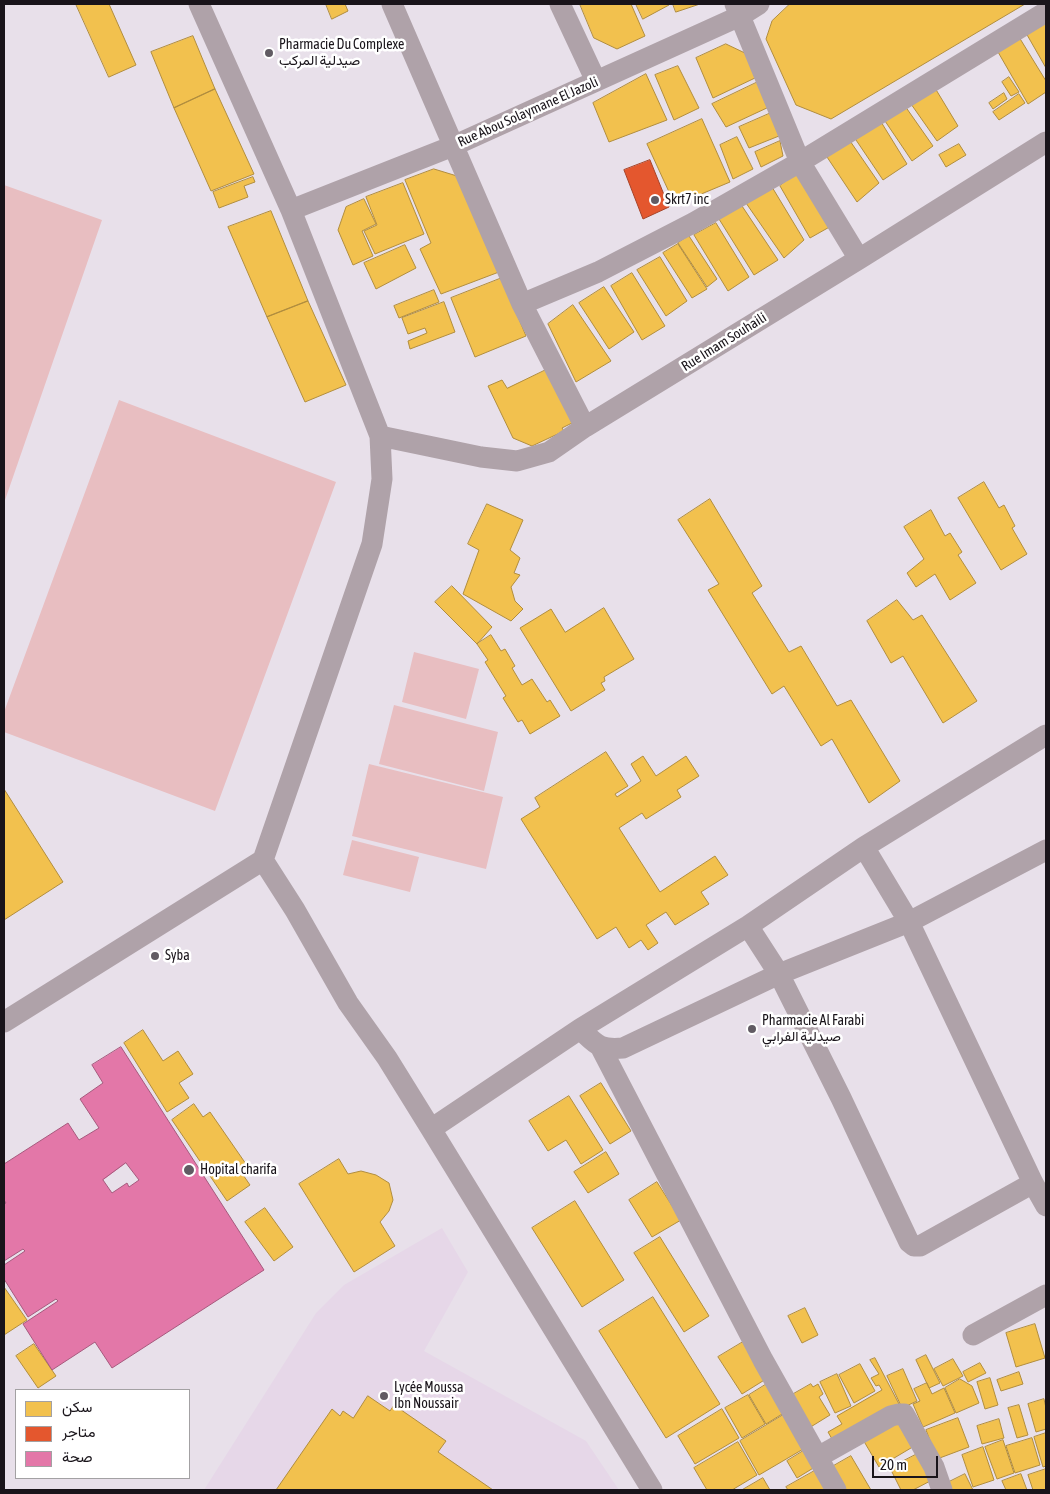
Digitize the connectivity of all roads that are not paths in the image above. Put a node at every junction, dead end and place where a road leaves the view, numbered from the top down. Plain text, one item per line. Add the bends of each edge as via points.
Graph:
1 (199, 4) edge
2 (392, 4) edge
3 (560, 4) edge
4 (759, 4) edge
5 (738, 10) edge
6 (1046, 12) edge
7 (596, 81) junction
8 (1046, 142) edge
9 (453, 146) junction
10 (800, 162) junction
11 (291, 210) junction
12 (859, 259) junction
13 (522, 304) junction
14 (585, 427) junction
15 (380, 436) junction
16 (1046, 735) edge
17 (864, 847) junction
18 (1046, 850) edge
19 (263, 860) junction
20 (909, 922) junction
21 (748, 926) junction
22 (779, 974) junction
23 (4, 1022) edge
24 (580, 1029) junction
25 (601, 1048) junction
26 (432, 1129) junction
27 (1042, 1196) edge
28 (1046, 1295) edge
29 (973, 1335) dead end
30 (818, 1458) junction
31 (652, 1490) edge
32 (836, 1490) edge
33 (942, 1490) edge

1 - 11 street
2 - 9 street
3 - 7 street
4 - 5 street, Rue Abou Solaymane El Jazoli
5 - 7 street, Rue Abou Solaymane El Jazoli
5 - 10 street
6 - 10 street
7 - 9 street, Rue Abou Solaymane El Jazoli
8 - 12 street, Rue Imam Souhaili
9 - 11 street, Rue Abou Solaymane El Jazoli
9 - 13 street
10 - 12 street
10 - 13 street via 685,228 598,272
11 - 15 street
12 - 14 street, Rue Imam Souhaili
13 - 14 street
14 - 15 street, Rue Imam Souhaili via 549,452 517,460 481,457
15 - 19 street via 382,479 372,544
16 - 17 street
17 - 20 street
17 - 21 street
18 - 20 street
19 - 23 street
19 - 26 street via 348,1003
20 - 22 street
20 - 27 street
21 - 22 street
21 - 24 street
22 - 25 street via 623,1048
22 - 27 street via 909,1242 920,1246
24 - 25 street
24 - 26 street
25 - 30 street via 763,1360
26 - 31 street
28 - 29 street
30 - 32 street
30 - 33 street via 891,1416 904,1414 934,1467

